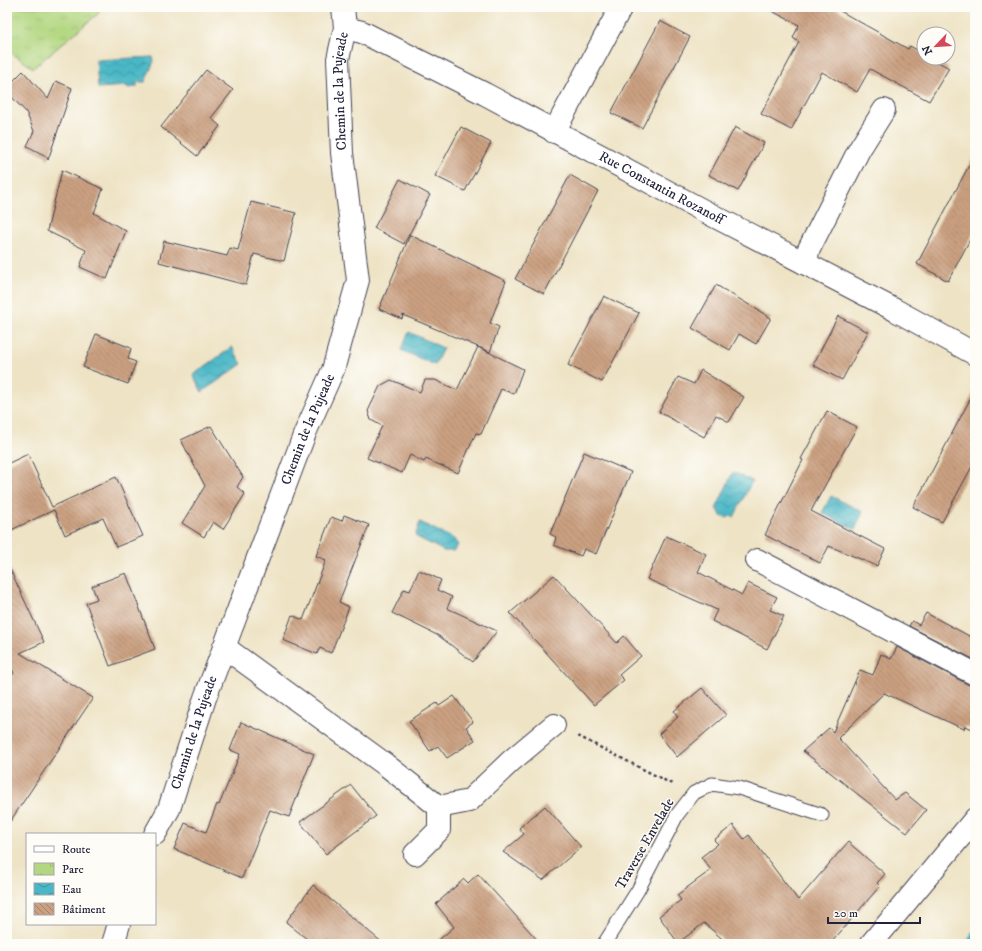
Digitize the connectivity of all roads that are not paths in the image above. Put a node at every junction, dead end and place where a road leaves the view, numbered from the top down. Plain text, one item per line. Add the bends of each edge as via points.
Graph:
1 (343, 7) edge
2 (621, 7) edge
3 (345, 28) junction
4 (884, 110) dead end
5 (554, 132) junction
6 (806, 264) junction
7 (975, 354) edge
8 (756, 560) dead end
9 (224, 647) junction
10 (975, 674) edge
11 (554, 725) road end
12 (439, 807) junction
13 (822, 815) dead end
14 (975, 819) edge
15 (156, 833) edge
16 (414, 854) dead end
17 (119, 925) edge
18 (113, 944) edge
19 (604, 944) edge
20 (871, 944) edge

1 - 3 street, Chemin de la Pujeade
2 - 5 street
3 - 5 street, Rue Constantin Rozanoff via 362,32
3 - 9 street, Chemin de la Pujeade via 338,59 342,153 358,280 333,370 305,433
4 - 6 street via 859,150 808,251
5 - 6 street, Rue Constantin Rozanoff
6 - 7 street, Rue Constantin Rozanoff
8 - 10 street
9 - 12 street via 386,765
9 - 15 street, Chemin de la Pujeade via 169,809
11 - 12 street via 469,800
12 - 16 street via 439,830
13 - 19 lane, Traverse Envelade via 739,788 712,784 694,793 678,815 638,890
14 - 20 street
17 - 18 street

